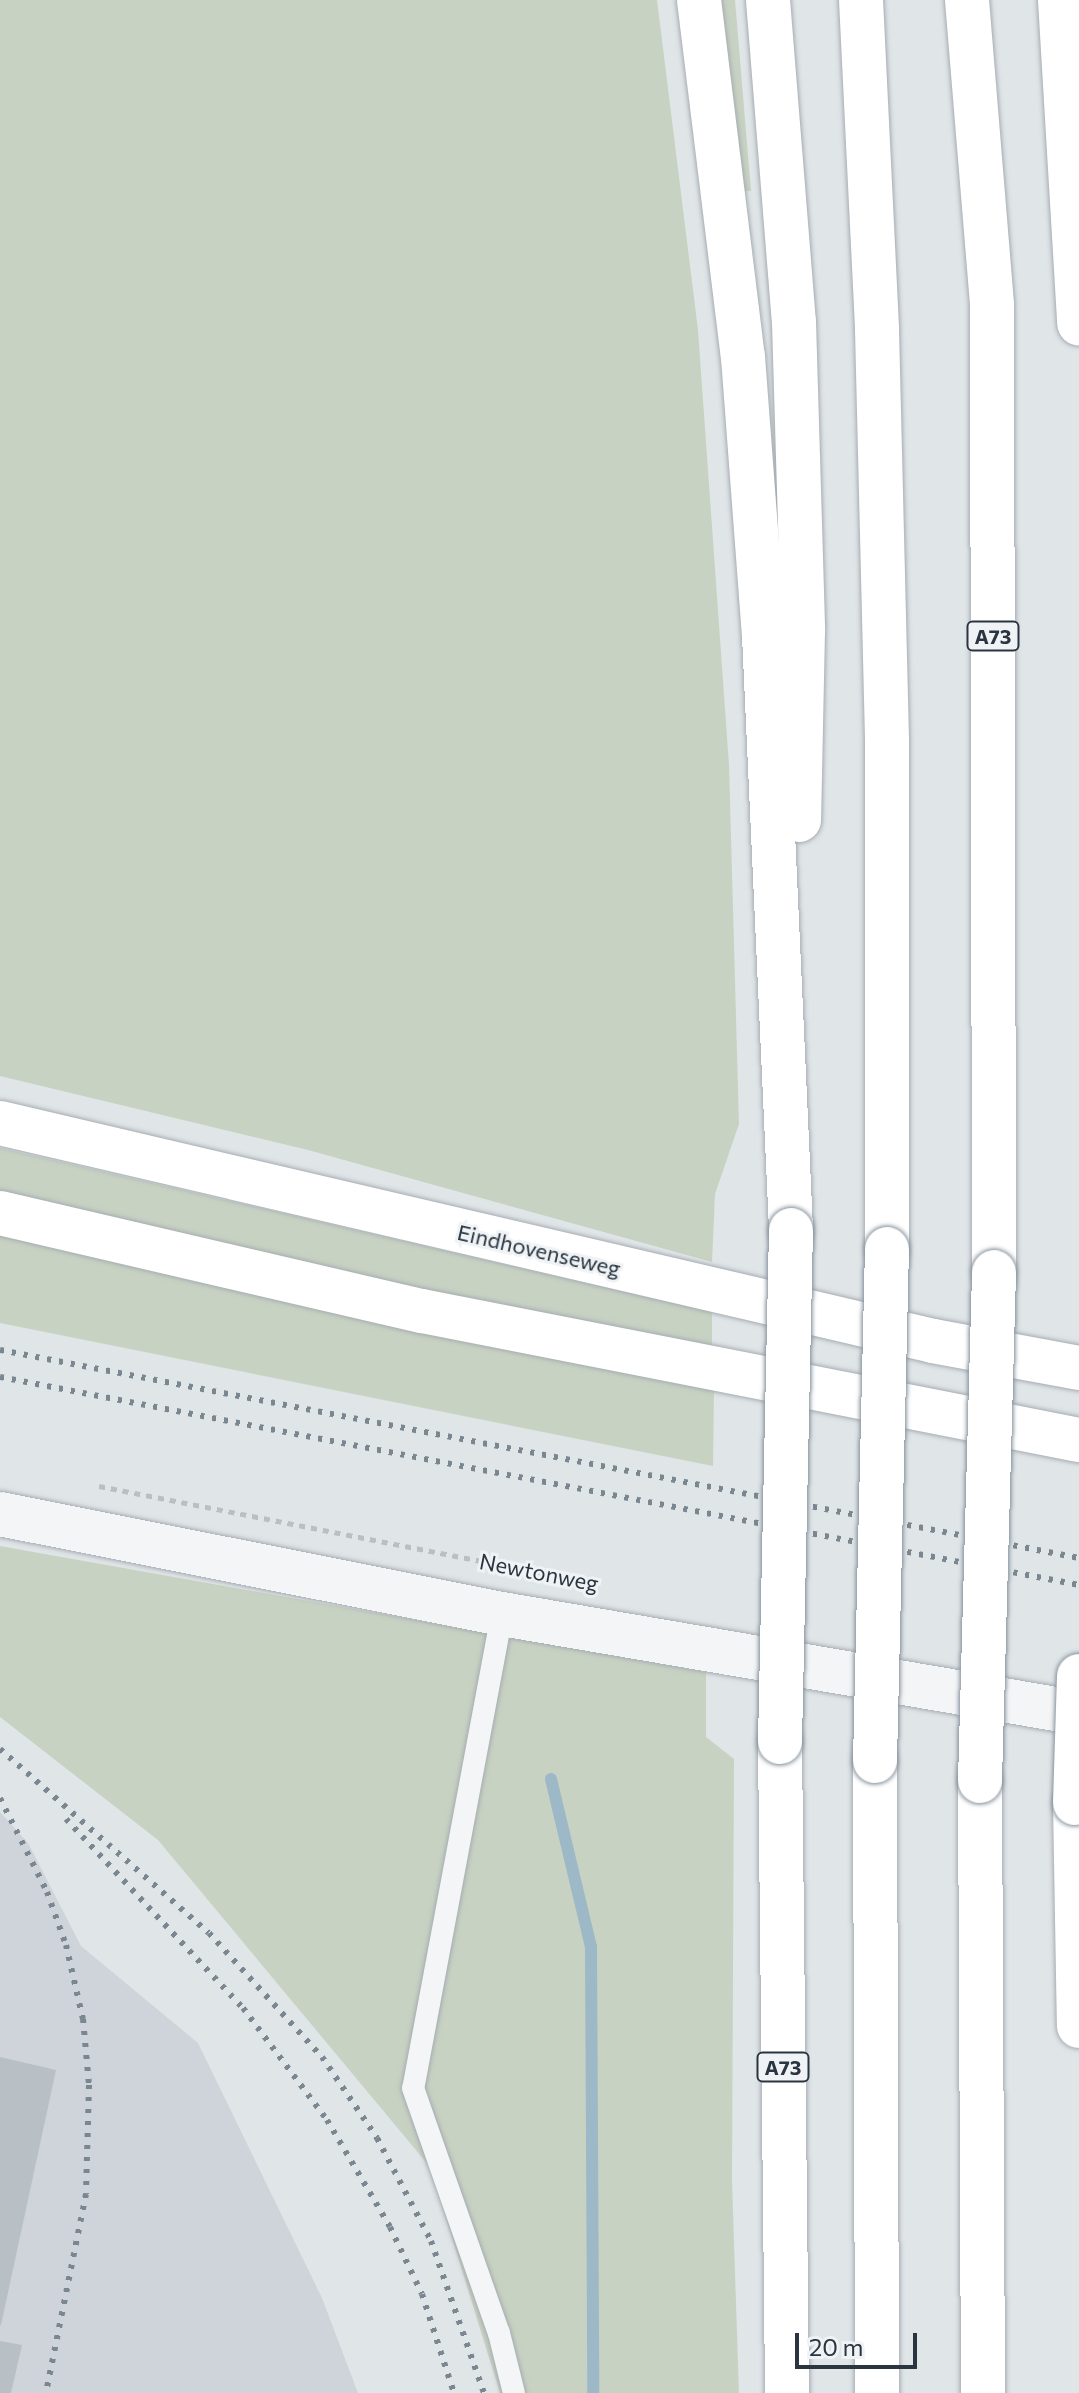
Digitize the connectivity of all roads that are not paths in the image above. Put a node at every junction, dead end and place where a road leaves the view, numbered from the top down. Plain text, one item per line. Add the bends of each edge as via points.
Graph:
1 (699, 0) edge
2 (768, 0) edge
3 (861, 0) edge
4 (967, 0) edge
5 (1060, 0) edge
6 (1079, 323) edge
7 (0, 1123) edge
8 (0, 1213) edge
9 (791, 1230) junction
10 (1079, 1368) edge
11 (1079, 1440) edge
12 (0, 1514) edge
13 (502, 1614) junction
14 (1079, 1676) edge
15 (1079, 1713) edge
16 (1079, 2026) edge
17 (514, 2393) edge
18 (787, 2393) edge
19 (877, 2393) edge
20 (983, 2393) edge

1 - 9 main road, A73 via 743,357 764,635
2 - 9 main road, A73 via 794,322 803,631
3 - 19 main road, bridge via 877,330 887,742 887,1249 875,1761
4 - 20 main road, A73, bridge via 992,305 994,1272 980,1781
5 - 6 main road
7 - 10 main road, Eindhovenseweg via 902,1334
8 - 11 main road via 422,1311
9 - 18 main road, A73, bridge via 780,1742
12 - 13 street
13 - 15 street
13 - 17 lane via 413,2088 499,2333
14 - 16 main road, bridge

